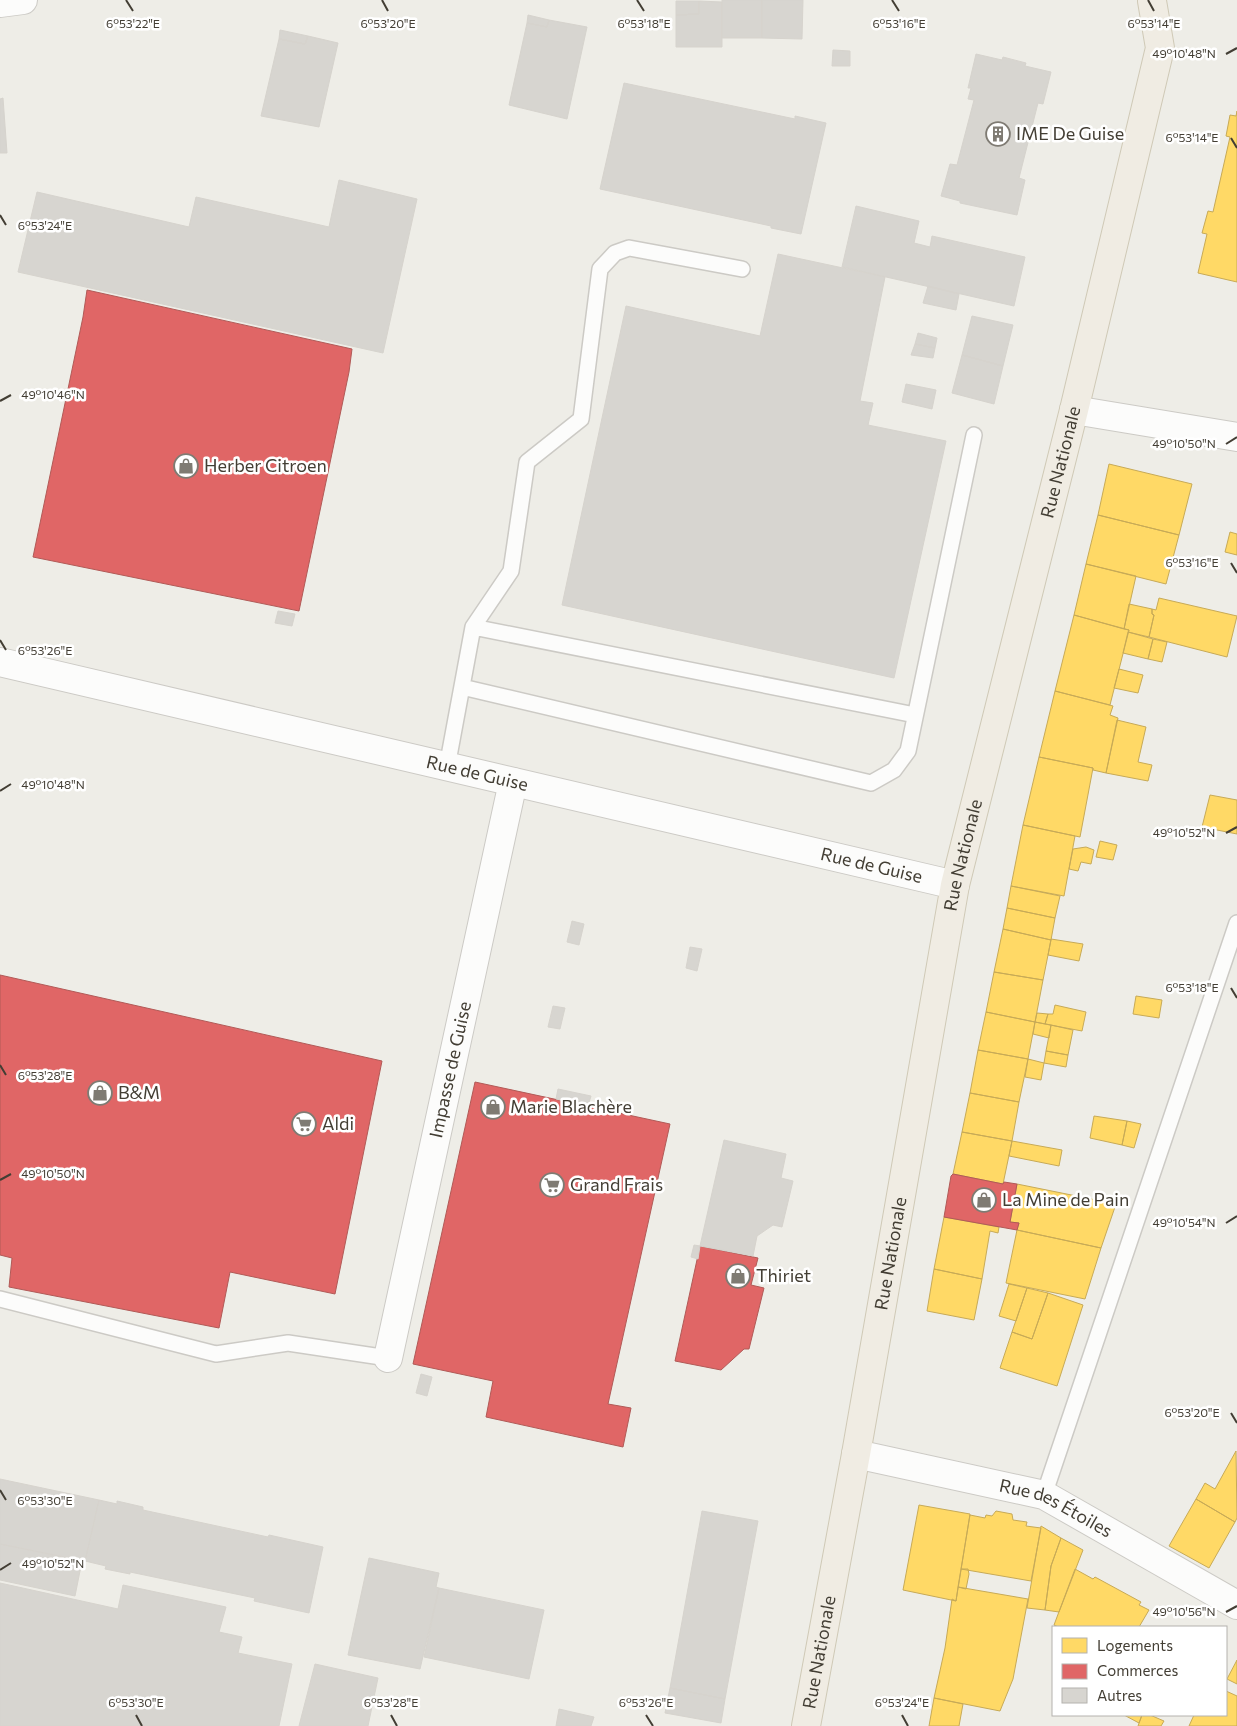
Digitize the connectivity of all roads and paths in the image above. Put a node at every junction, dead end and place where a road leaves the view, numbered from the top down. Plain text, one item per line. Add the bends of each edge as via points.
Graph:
1 (23, 0) edge
2 (1151, 0) edge
3 (0, 3) edge
4 (742, 268) dead end
5 (1074, 410) junction
6 (974, 435) dead end
7 (1237, 437) edge
8 (473, 627) junction
9 (0, 662) edge
10 (462, 687) junction
11 (916, 715) junction
12 (447, 767) junction
13 (513, 782) junction
14 (955, 885) junction
15 (1237, 924) edge
16 (0, 1299) edge
17 (388, 1358) joint
18 (856, 1454) junction
19 (1044, 1496) junction
20 (1237, 1605) edge
21 (806, 1726) edge

1 - 3 street
2 - 5 main road, Rue Nationale via 1160,48
4 - 8 lane via 629,248 615,253 600,269 582,419 527,462 511,571
5 - 7 street
5 - 14 main road, Rue Nationale
6 - 11 lane
8 - 10 lane
8 - 11 lane
9 - 12 street, Rue de Guise
10 - 11 lane via 871,783 894,770 908,751
10 - 12 lane
12 - 13 street, Rue de Guise
13 - 14 street, Rue de Guise
13 - 17 street, Impasse de Guise
14 - 18 main road, Rue Nationale
15 - 19 lane
16 - 17 lane via 216,1354 288,1343
18 - 19 street, Rue des Étoiles
18 - 21 main road, Rue Nationale
19 - 20 street, Rue des Étoiles

